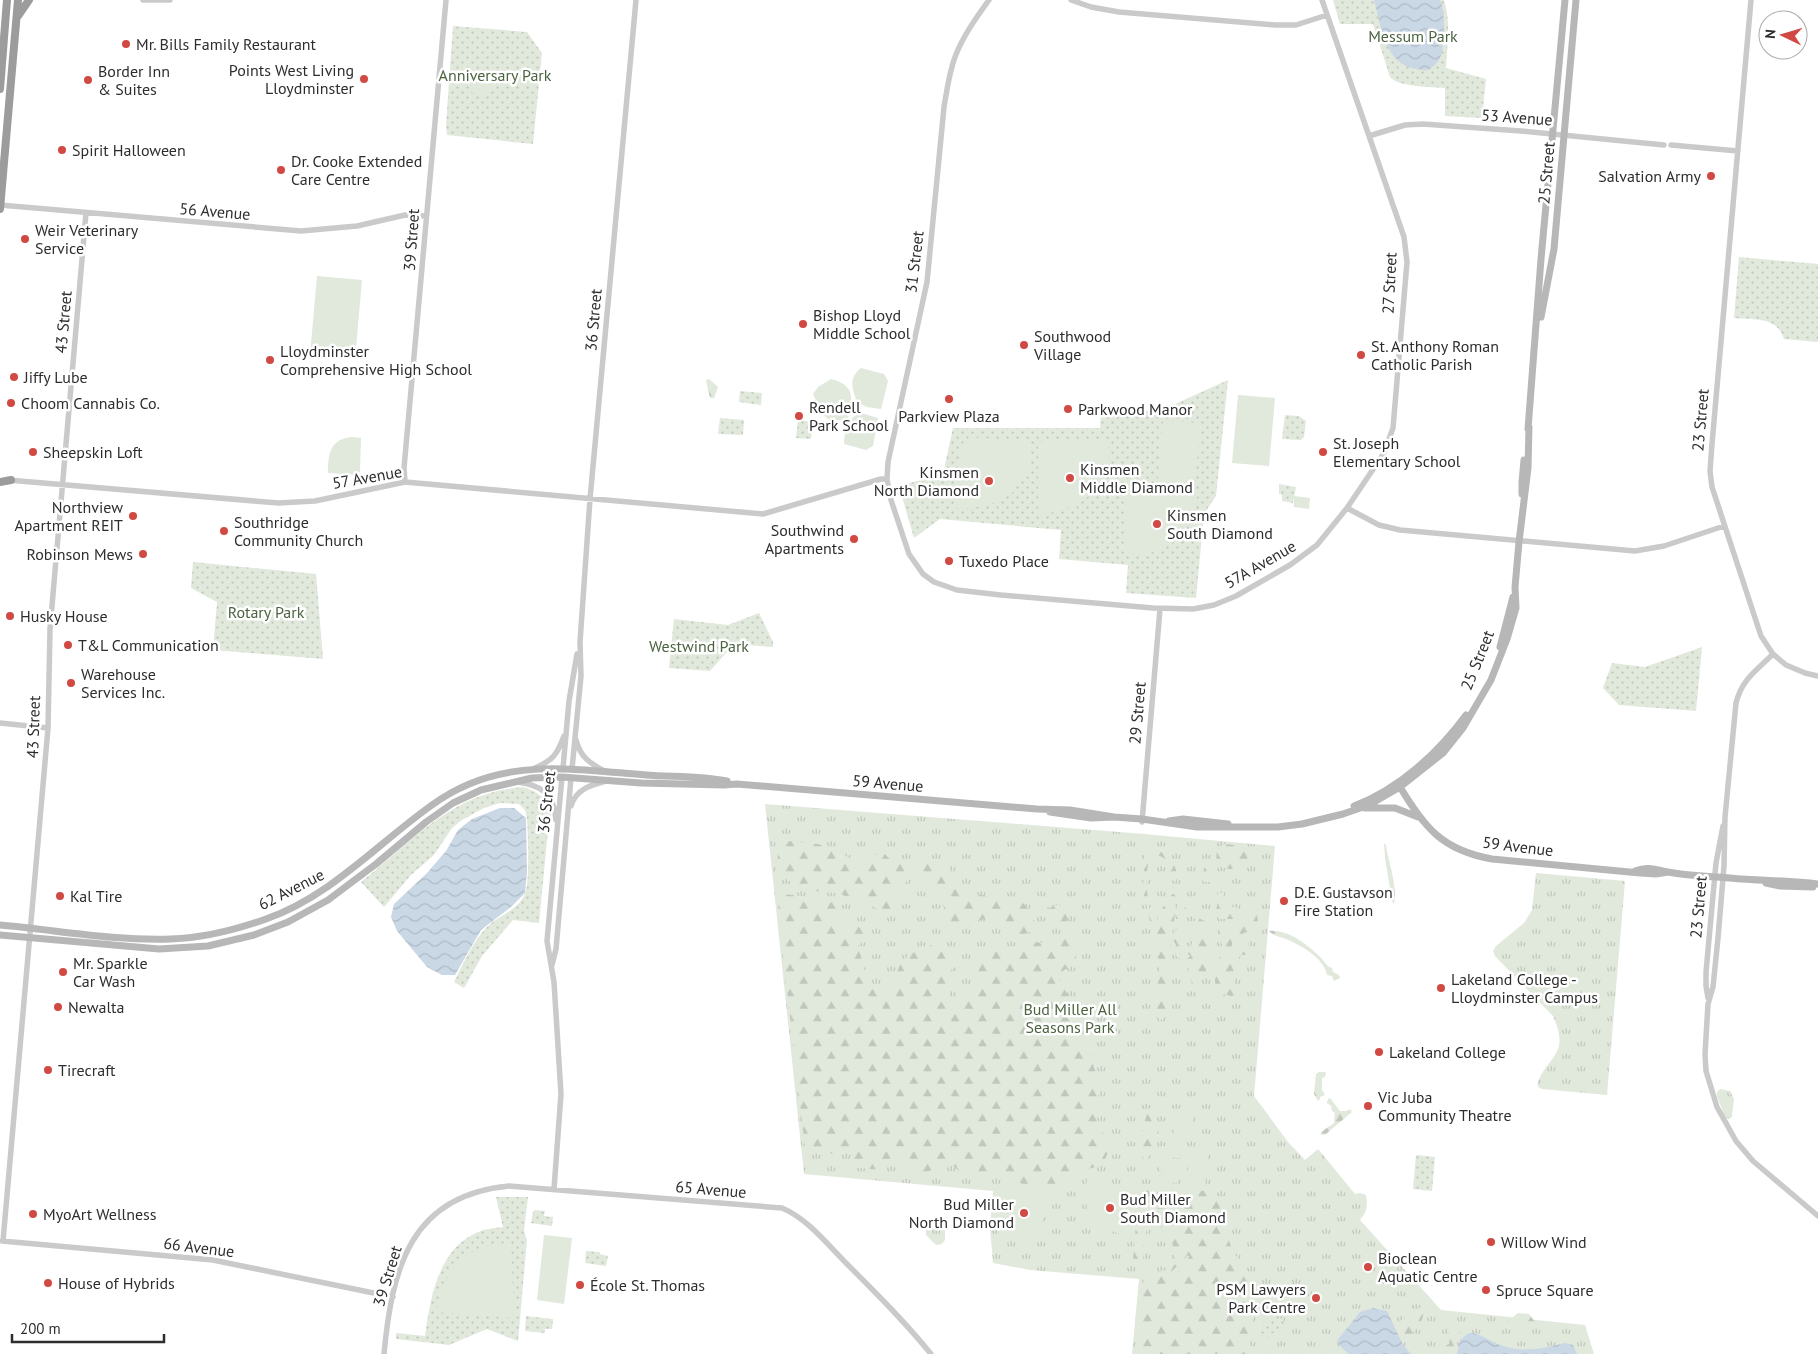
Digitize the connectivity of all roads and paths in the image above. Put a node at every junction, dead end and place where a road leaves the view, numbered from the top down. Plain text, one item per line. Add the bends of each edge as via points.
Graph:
1 (7, 0) edge
2 (18, 0) edge
3 (29, 0) edge
4 (143, 0) edge
5 (170, 0) edge
6 (446, 0) edge
7 (636, 0) edge
8 (988, 0) edge
9 (1070, 0) edge
10 (1322, 0) edge
11 (1565, 0) edge
12 (1576, 0) edge
13 (1751, 0) edge
14 (1328, 15) junction
15 (16, 20) junction
16 (0, 88) edge
17 (4, 110) edge
18 (1554, 134) junction
19 (1564, 135) junction
20 (1369, 136) junction
21 (1738, 151) junction
22 (0, 207) edge
23 (86, 213) junction
24 (426, 216) junction
25 (1535, 347) junction
26 (887, 479) junction
27 (0, 480) edge
28 (11, 480) joint
29 (405, 482) junction
30 (62, 484) junction
31 (590, 499) junction
32 (1347, 508) junction
33 (1724, 526) junction
34 (1519, 542) junction
35 (934, 582) joint
36 (1515, 587) junction
37 (1160, 609) junction
38 (580, 642) junction
39 (1773, 654) junction
40 (1818, 676) edge
41 (0, 723) edge
42 (567, 727) junction
43 (48, 728) junction
44 (575, 736) junction
45 (534, 768) junction
46 (563, 768) junction
47 (572, 769) junction
48 (604, 772) junction
49 (562, 777) junction
50 (571, 778) junction
51 (606, 781) junction
52 (512, 782) junction
53 (737, 784) junction
54 (1399, 785) junction
55 (1343, 814) junction
56 (1418, 817) junction
57 (1725, 817) junction
58 (568, 818) junction
59 (1142, 820) junction
60 (1183, 823) junction
61 (557, 834) junction
62 (1715, 877) junction
63 (1723, 878) junction
64 (1818, 885) edge
65 (0, 925) edge
66 (31, 928) junction
67 (0, 935) edge
68 (30, 937) junction
69 (552, 966) junction
70 (1709, 1000) junction
71 (554, 1188) junction
72 (434, 1213) joint
73 (1818, 1216) edge
74 (2, 1241) edge
75 (393, 1297) junction
76 (384, 1354) edge
77 (932, 1354) edge

1 - 16 highway
2 - 15 highway
3 - 15 highway
4 - 5 street
6 - 24 street, 39 Street
7 - 31 street, 36 Street
8 - 26 street, 31 Street via 954,58 949,79 927,282 889,452
9 - 14 street via 1111,11 1275,25 1296,25
10 - 14 street, 27 Street
11 - 18 main road, 25 Street
12 - 19 main road, 25 Street
13 - 21 street, 23 Street
14 - 20 street, 27 Street
15 - 17 highway
17 - 22 highway
18 - 19 street, 53 Avenue
18 - 20 street, 53 Avenue via 1423,124 1404,125
18 - 25 main road, 25 Street
19 - 21 street, 53 Avenue
19 - 25 main road, 25 Street via 1554,249
20 - 32 street, 27 Street via 1404,238 1407,262 1393,428 1384,453
21 - 33 street, 23 Street via 1710,471
22 - 23 street, 56 Avenue
23 - 24 street, 56 Avenue via 301,231 358,226 406,214
23 - 30 street, 43 Street
24 - 29 street, 39 Street
25 - 34 main road, 25 Street via 1528,468
26 - 31 street, 57 Avenue via 758,514
26 - 35 street, 31 Street via 909,554 923,574
27 - 28 highway
28 - 30 street, 57 Avenue
29 - 30 street, 57 Avenue via 315,501 278,502
29 - 31 street, 57 Avenue
30 - 43 street, 43 Street via 48,649
31 - 38 street, 36 Street
32 - 34 street via 1391,529
32 - 37 street, 57A Avenue via 1304,556 1236,596 1193,609
33 - 34 street via 1664,546 1635,551
33 - 39 street, 23 Street via 1757,626
34 - 36 main road, 25 Street
35 - 37 street, 57A Avenue via 965,591
36 - 54 main road, 25 Street via 1499,650 1477,699 1444,742
36 - 54 main road, 25 Street via 1516,608 1501,656 1463,728 1443,753
37 - 59 street, 29 Street
38 - 42 street, 36 Street
38 - 44 street, 36 Street via 581,676
39 - 40 street via 1792,668
39 - 57 street, 23 Street via 1748,677 1737,697
41 - 43 street
42 - 45 street via 554,757
42 - 46 street, 36 Street
43 - 66 street, 43 Street
44 - 47 street, 36 Street
44 - 48 street via 582,755
45 - 46 main road, 62 Avenue
45 - 66 main road, 62 Avenue via 489,776 455,790 424,810 327,888 287,910 245,926 170,939
46 - 47 main road, 59 Avenue
46 - 49 main road, 36 Street
47 - 48 main road, 59 Avenue
47 - 50 main road, 36 Street
48 - 53 main road, 59 Avenue
49 - 50 main road, 59 Avenue
49 - 52 main road, 62 Avenue
49 - 61 street, 36 Street
50 - 51 main road, 59 Avenue
50 - 58 street, 36 Street
51 - 53 main road, 59 Avenue
51 - 58 street via 577,794
52 - 61 street via 532,784 546,792 552,800
52 - 68 main road, 62 Avenue via 481,790 453,803 335,895 299,916 254,935 208,946 167,949
53 - 59 main road, 59 Avenue
54 - 55 main road via 1368,805
54 - 56 main road, 59 Avenue
54 - 60 main road via 1358,804 1291,823
55 - 56 main road via 1382,807
55 - 60 main road via 1278,827 1237,828
56 - 62 main road, 59 Avenue via 1445,841 1482,857 1632,872 1644,868
57 - 62 street, 23 Street
57 - 63 street, 23 Street
58 - 69 street, 36 Street
59 - 60 main road, 59 Avenue
61 - 69 street, 36 Street via 547,941
62 - 63 main road, 59 Avenue
62 - 70 street, 23 Street via 1706,979
63 - 64 main road, 59 Avenue via 1756,880 1780,886
63 - 70 street, 23 Street via 1715,970
65 - 66 main road, 62 Avenue
66 - 68 street, 43 Street
67 - 68 main road, 62 Avenue
68 - 74 street, 43 Street
69 - 71 street, 36 Street via 561,1094
70 - 73 street, 23 Street via 1706,1071 1717,1108 1736,1141 1753,1161
71 - 72 street, 65 Avenue via 484,1188 452,1200
71 - 77 street, 65 Avenue via 782,1208 811,1227
72 - 75 street, 39 Street via 410,1243
74 - 75 street, 66 Avenue via 213,1260
75 - 76 street, 39 Street

